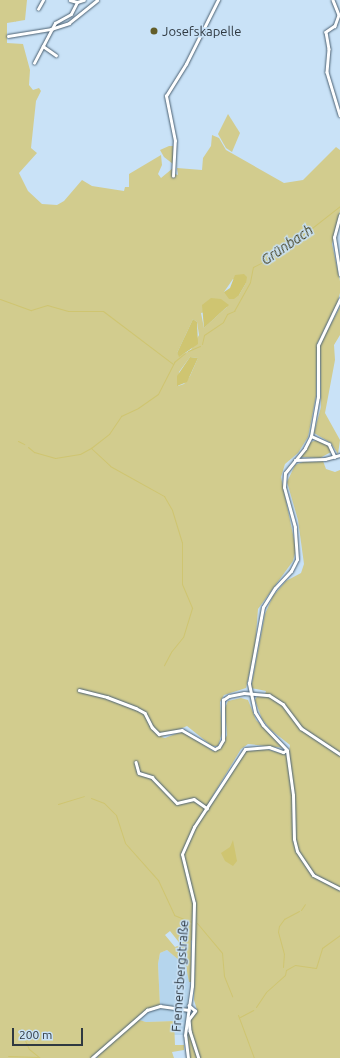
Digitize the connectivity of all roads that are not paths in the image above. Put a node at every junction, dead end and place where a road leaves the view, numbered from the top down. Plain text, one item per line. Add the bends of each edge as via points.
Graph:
1 (43, 0) edge
2 (70, 0) edge
3 (84, 0) edge
4 (97, 0) edge
5 (218, 0) edge
6 (333, 0) edge
7 (77, 1) edge
8 (38, 9) dead end
9 (51, 29) junction
10 (8, 36) dead end
11 (43, 46) junction
12 (56, 55) dead end
13 (34, 63) dead end
14 (340, 116) edge
15 (173, 176) dead end
16 (340, 215) edge
17 (340, 275) edge
18 (340, 299) edge
19 (310, 436) junction
20 (340, 455) edge
21 (335, 457) junction
22 (294, 460) junction
23 (79, 690) dead end
24 (249, 693) junction
25 (287, 751) junction
26 (340, 754) edge
27 (136, 762) dead end
28 (207, 808) junction
29 (340, 889) edge
30 (189, 1008) junction
31 (188, 1019) junction
32 (92, 1058) edge
33 (188, 1058) edge
34 (199, 1058) edge

1 - 8 street
2 - 7 street
3 - 7 street
4 - 9 street via 69,22
5 - 15 street via 186,64 166,96 175,151
6 - 14 street via 339,15 335,26 326,32 329,49 327,72
7 - 9 street via 70,14 55,23
9 - 10 street
9 - 11 street
11 - 12 street
11 - 13 street
16 - 17 main road via 334,237
18 - 19 main road via 318,345 318,397
19 - 21 street via 329,444
19 - 22 main road via 305,448
20 - 21 street
21 - 22 street
22 - 24 main road via 285,473 284,487 295,528 298,556 291,571 267,598 261,613
23 - 24 street via 136,708 145,713 159,734 182,730 215,749 219,748 223,740 223,700 229,696
24 - 25 main road via 255,712 263,725 285,745
24 - 26 street via 274,696 301,728
25 - 28 main road, Fremersbergstraße via 269,747 245,749
25 - 29 main road via 293,789 294,839 297,851 313,874
27 - 28 street via 139,773 152,777 178,803 194,799
28 - 30 main road, Fremersbergstraße via 194,827 182,854 194,903
30 - 31 main road, Fremersbergstraße
30 - 31 street via 195,1011
30 - 32 street via 160,1006 147,1010
31 - 33 main road, Fremersbergstraße
31 - 34 street

